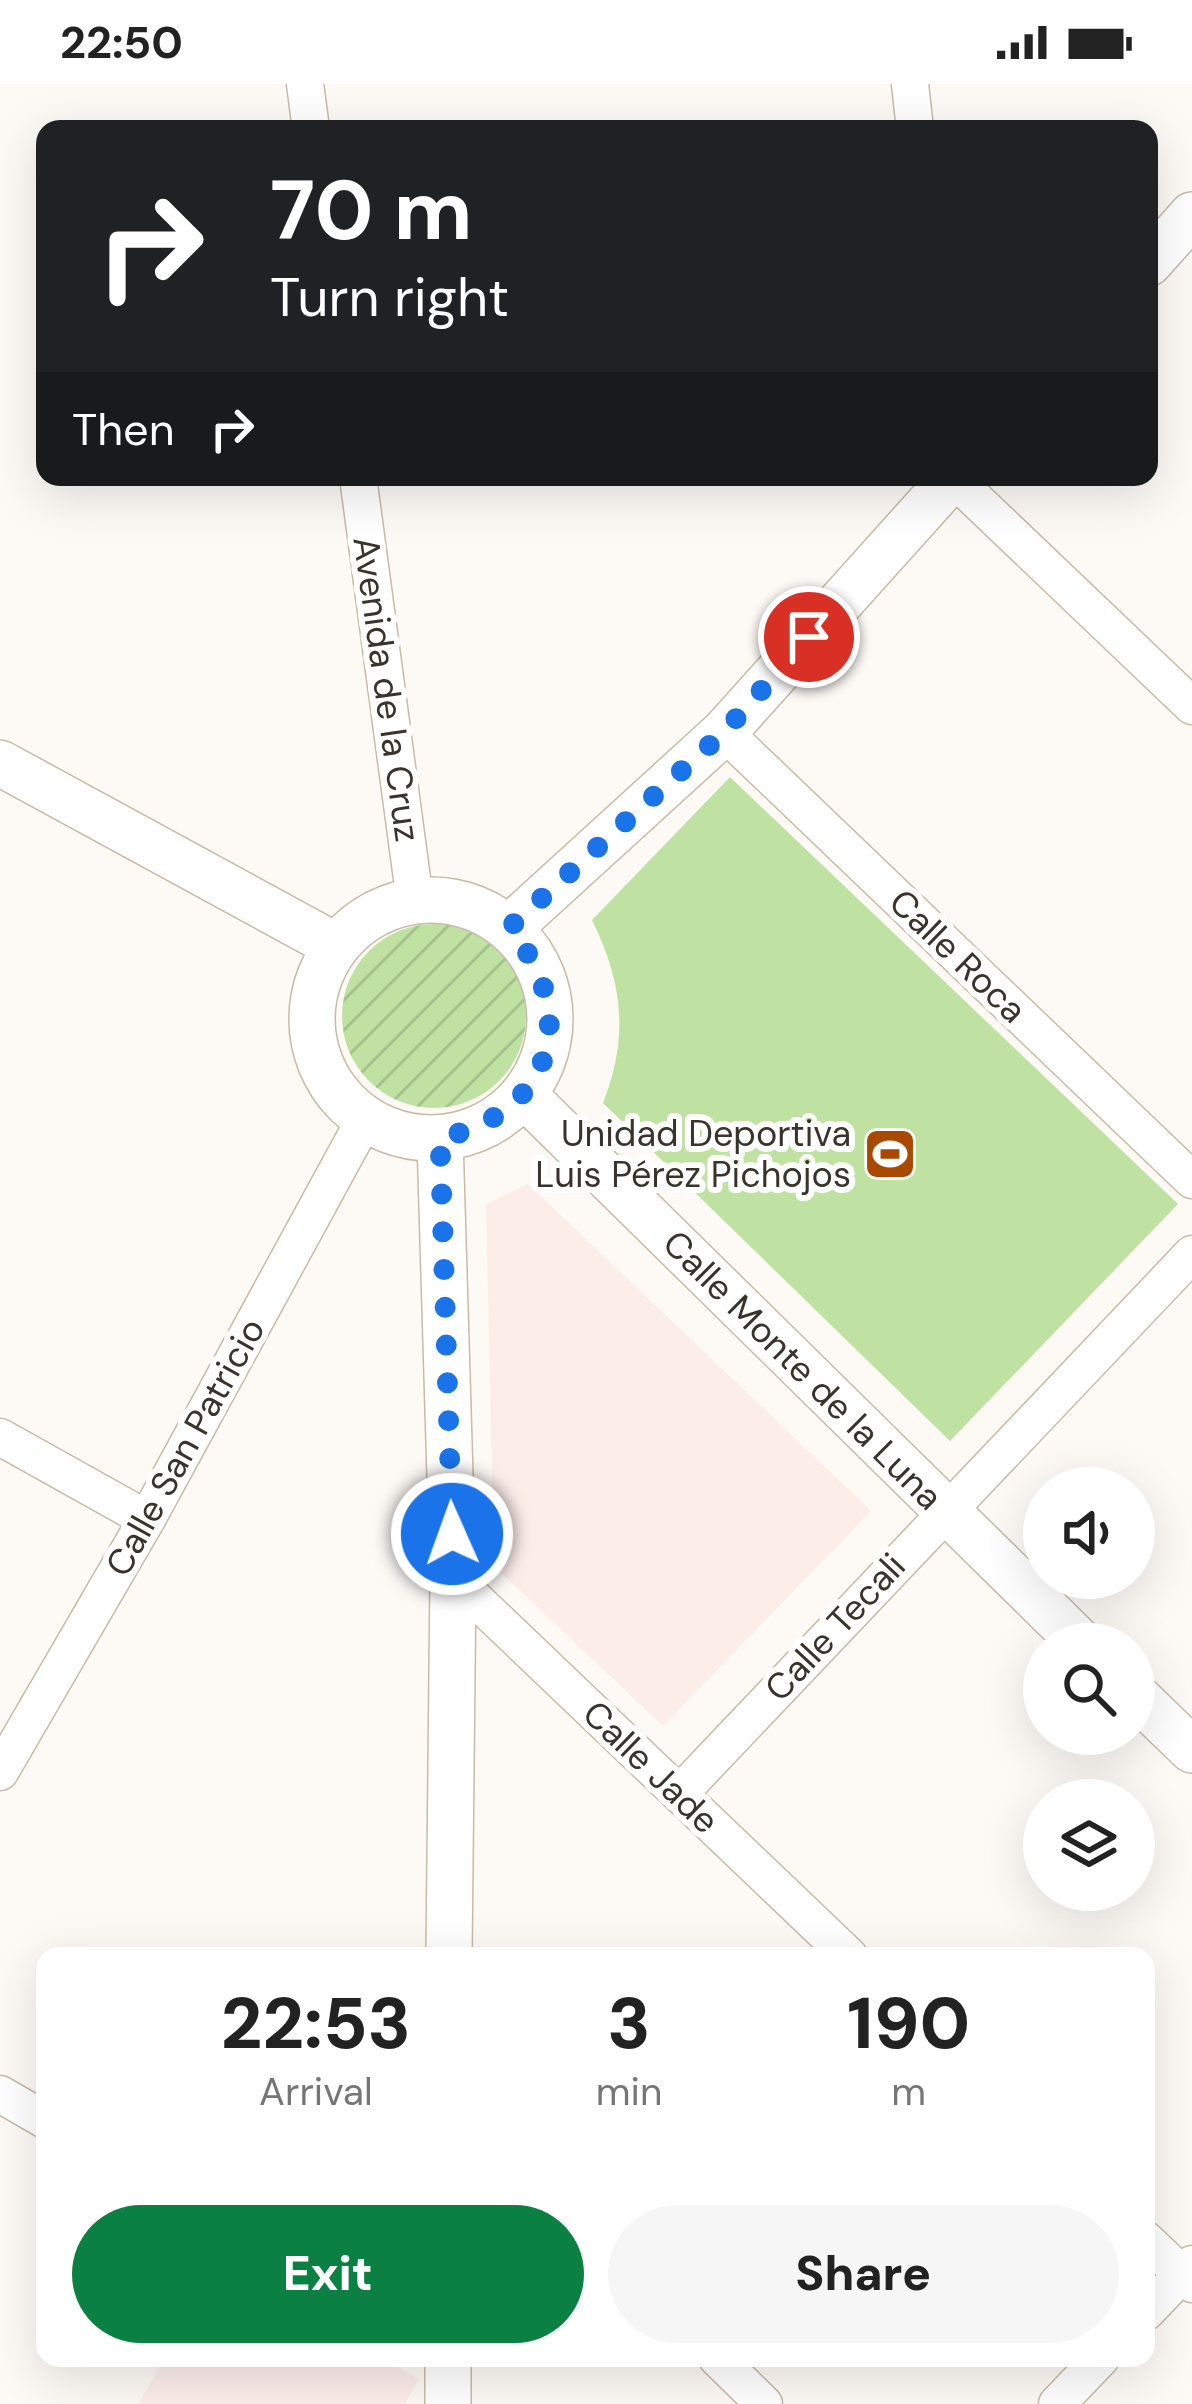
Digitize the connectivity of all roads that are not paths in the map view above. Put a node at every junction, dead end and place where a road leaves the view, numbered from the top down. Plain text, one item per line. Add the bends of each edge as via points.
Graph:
1 (305, 84) edge
2 (910, 84) edge
3 (310, 120) edge
4 (914, 120) edge
5 (1192, 215) edge
6 (1158, 252) edge
7 (359, 486) edge
8 (944, 486) edge
9 (961, 486) edge
10 (1192, 706) edge
11 (724, 732) junction
12 (0, 763) edge
13 (415, 901) junction
14 (509, 928) junction
15 (336, 946) junction
16 (524, 1095) junction
17 (365, 1119) junction
18 (440, 1138) junction
19 (1192, 1180) edge
20 (1192, 1254) edge
21 (0, 1437) edge
22 (944, 1510) junction
23 (147, 1519) junction
24 (453, 1578) junction
25 (1060, 1623) edge
26 (1155, 1714) edge
27 (1192, 1750) edge
28 (0, 1772) edge
29 (679, 1794) junction
30 (449, 1947) edge
31 (839, 1947) edge
32 (0, 2094) edge
33 (36, 2115) edge
34 (1155, 2247) edge
35 (1189, 2274) edge
36 (1155, 2304) edge
37 (448, 2367) edge
38 (726, 2367) edge
39 (1092, 2367) edge
40 (448, 2404) edge
41 (764, 2404) edge
42 (1057, 2404) edge

1 - 3 street
2 - 4 street
5 - 6 street
7 - 13 street, Avenida de la Cruz
8 - 11 street
9 - 10 street
11 - 14 street
11 - 19 street, Calle Roca
12 - 15 street
13 - 14 street via 465,906
13 - 15 street via 358,924
14 - 16 street via 548,990 543,1063
15 - 17 street via 317,980 311,1019 336,1093
16 - 18 street via 500,1117
16 - 22 street, Calle Monte de la Luna
17 - 18 street via 401,1135
17 - 23 street, Calle San Patricio
18 - 24 street
20 - 22 street, Calle Tecali
21 - 23 street
22 - 25 street, Calle Monte de la Luna
22 - 29 street, Calle Tecali
23 - 28 street, Calle San Patricio
24 - 29 street, Calle Jade
24 - 30 street
26 - 27 street
29 - 31 street, Calle Jade
32 - 33 street
34 - 35 street
35 - 36 street
37 - 40 street
38 - 41 street
39 - 42 street

